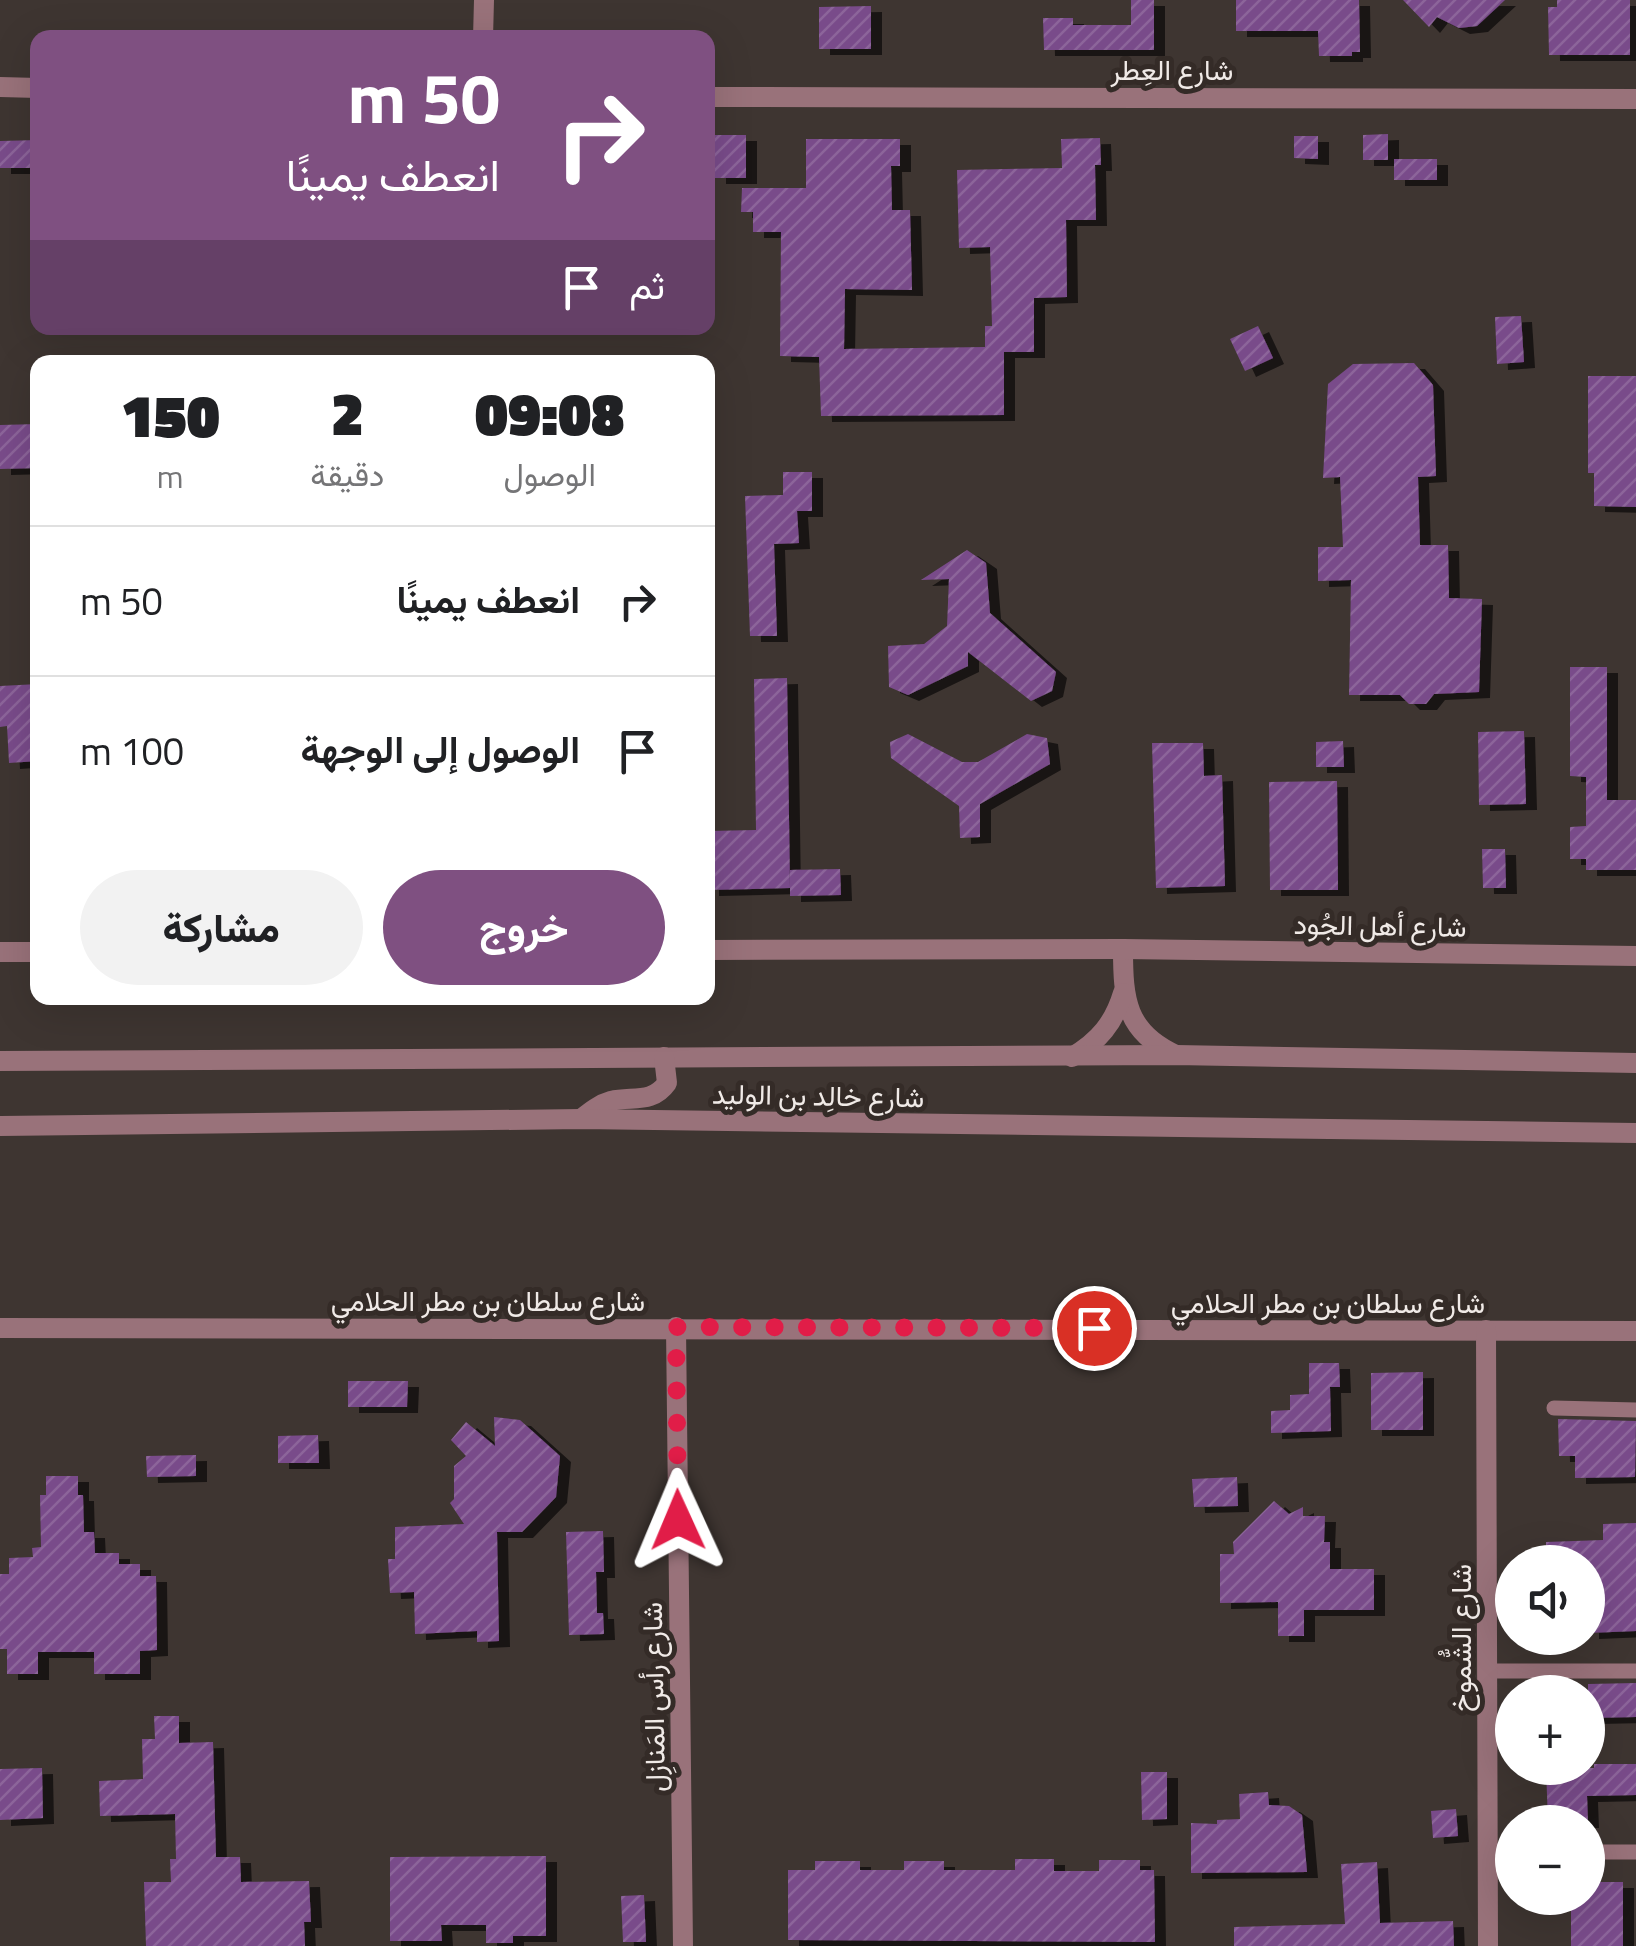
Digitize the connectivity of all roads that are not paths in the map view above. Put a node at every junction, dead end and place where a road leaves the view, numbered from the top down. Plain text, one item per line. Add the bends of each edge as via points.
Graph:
1 (484, 0) edge
2 (483, 30) edge
3 (0, 87) edge
4 (30, 88) edge
5 (715, 97) edge
6 (1636, 100) edge
7 (715, 950) edge
8 (1123, 950) junction
9 (0, 952) edge
10 (30, 952) edge
11 (1636, 956) edge
12 (1124, 991) junction
13 (1176, 1055) junction
14 (664, 1056) junction
15 (1071, 1058) junction
16 (0, 1061) edge
17 (1636, 1063) edge
18 (582, 1119) junction
19 (0, 1126) edge
20 (1636, 1133) edge
21 (676, 1327) junction
22 (0, 1328) edge
23 (1486, 1330) junction
24 (1636, 1331) edge
25 (1554, 1408) dead end
26 (1636, 1410) edge
27 (1487, 1671) junction
28 (1636, 1671) edge
29 (1488, 1852) junction
30 (1495, 1852) edge
31 (1605, 1852) edge
32 (1636, 1852) edge
33 (683, 1946) edge
34 (1488, 1946) edge

1 - 2 street
3 - 4 street
5 - 6 street, شارع العِطر
7 - 8 street, شارع أهل الجُود
8 - 11 street, شارع أهل الجُود
8 - 12 street
9 - 10 street
12 - 13 street via 1147,1037
12 - 15 street via 1106,1031
13 - 15 street, شارع خالِد بن الوليد
13 - 17 street, شارع خالِد بن الوليد
14 - 15 street, شارع خالِد بن الوليد
14 - 16 street, شارع خالِد بن الوليد
14 - 18 street via 667,1084 660,1092 608,1102
18 - 19 street, شارع خالِد بن الوليد
18 - 20 street, شارع خالِد بن الوليد
21 - 22 street, شارع سلطان بن مطر الحلامي
21 - 23 street, شارع سلطان بن مطر الحلامي
21 - 33 street, شارع رأس المَنازِل
23 - 24 street, شارع سلطان بن مطر الحلامي
23 - 27 street, شارع الشُّموخ
25 - 26 lane
27 - 28 lane
27 - 29 street, شارع الشُّموخ
29 - 30 lane
29 - 34 street, شارع الشُّموخ
31 - 32 lane

